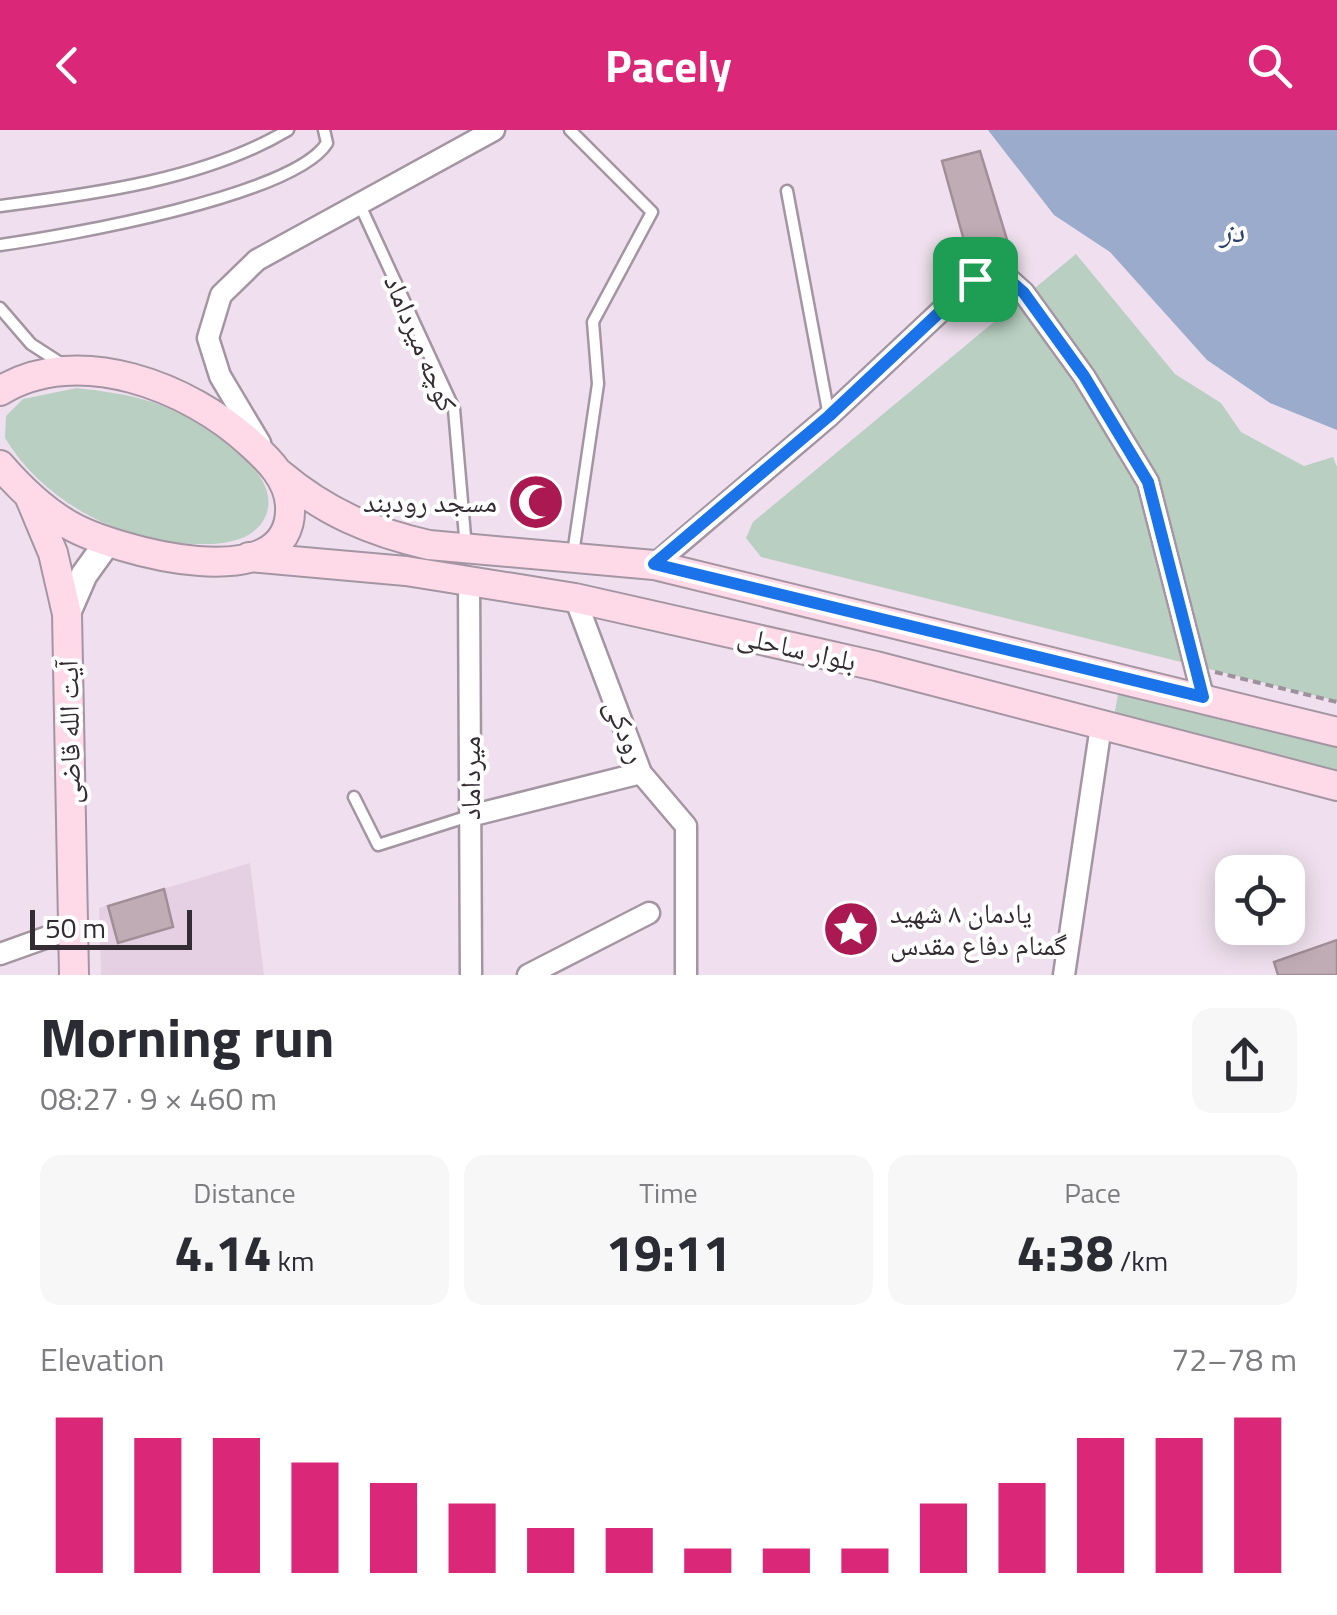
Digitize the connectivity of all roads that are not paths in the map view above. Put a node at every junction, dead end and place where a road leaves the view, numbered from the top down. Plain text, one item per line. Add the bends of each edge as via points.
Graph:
1 (288, 130) edge
2 (324, 130) edge
3 (494, 130) edge
4 (570, 130) edge
5 (788, 191) dead end
6 (359, 203) junction
7 (0, 206) edge
8 (0, 245) edge
9 (0, 308) edge
10 (75, 372) junction
11 (13, 378) edge
12 (0, 391) edge
13 (829, 416) junction
14 (0, 466) edge
15 (280, 474) junction
16 (29, 495) junction
17 (107, 544) junction
18 (466, 549) junction
19 (572, 556) junction
20 (248, 557) junction
21 (654, 564) junction
22 (469, 581) junction
23 (575, 598) junction
24 (67, 614) junction
25 (1203, 697) junction
26 (1101, 726) junction
27 (1337, 732) edge
28 (641, 772) junction
29 (1337, 786) edge
30 (354, 797) dead end
31 (470, 816) junction
32 (648, 913) dead end
33 (73, 928) junction
34 (0, 954) edge
35 (74, 975) edge
36 (471, 975) edge
37 (528, 975) edge
38 (686, 975) edge
39 (1064, 975) edge

1 - 7 lane via 178,173
2 - 8 lane via 322,151 279,176 185,209
3 - 6 street
4 - 19 lane via 652,212 593,322 598,384
5 - 13 lane
6 - 15 street via 257,260 221,296 208,338 226,388
6 - 18 lane, کوچه میرداماد via 454,409
9 - 10 lane via 30,344
10 - 11 main road, بلوار ساحلی
10 - 15 main road, بلوار ساحلی via 127,378 202,406
11 - 12 main road
13 - 21 street
13 - 25 street via 975,279 1003,274 1084,376 1148,482
14 - 16 main road
15 - 18 main road, بلوار ساحلی via 315,504 358,525
15 - 20 main road via 291,510 287,524 272,545
16 - 17 main road, بلوار ساحلی
16 - 24 main road, آیت الله قاضی via 53,553
17 - 20 main road, بلوار ساحلی via 189,562
17 - 24 street
18 - 19 main road, بلوار ساحلی
19 - 21 main road, بلوار ساحلی
20 - 22 main road, بلوار ساحلی
21 - 25 main road, بلوار ساحلی
22 - 23 main road, بلوار ساحلی
22 - 31 street, میرداماد
23 - 26 main road, بلوار ساحلی via 876,666
23 - 28 street, رودکی
24 - 33 main road, آیت الله قاضی
25 - 27 main road, بلوار ساحلی
26 - 29 main road, بلوار ساحلی
26 - 39 street
28 - 31 street
28 - 38 street, رودکی via 686,826
30 - 31 lane via 378,845
31 - 36 street, میرداماد
32 - 37 street
33 - 34 street
33 - 35 main road, آیت الله قاضی

